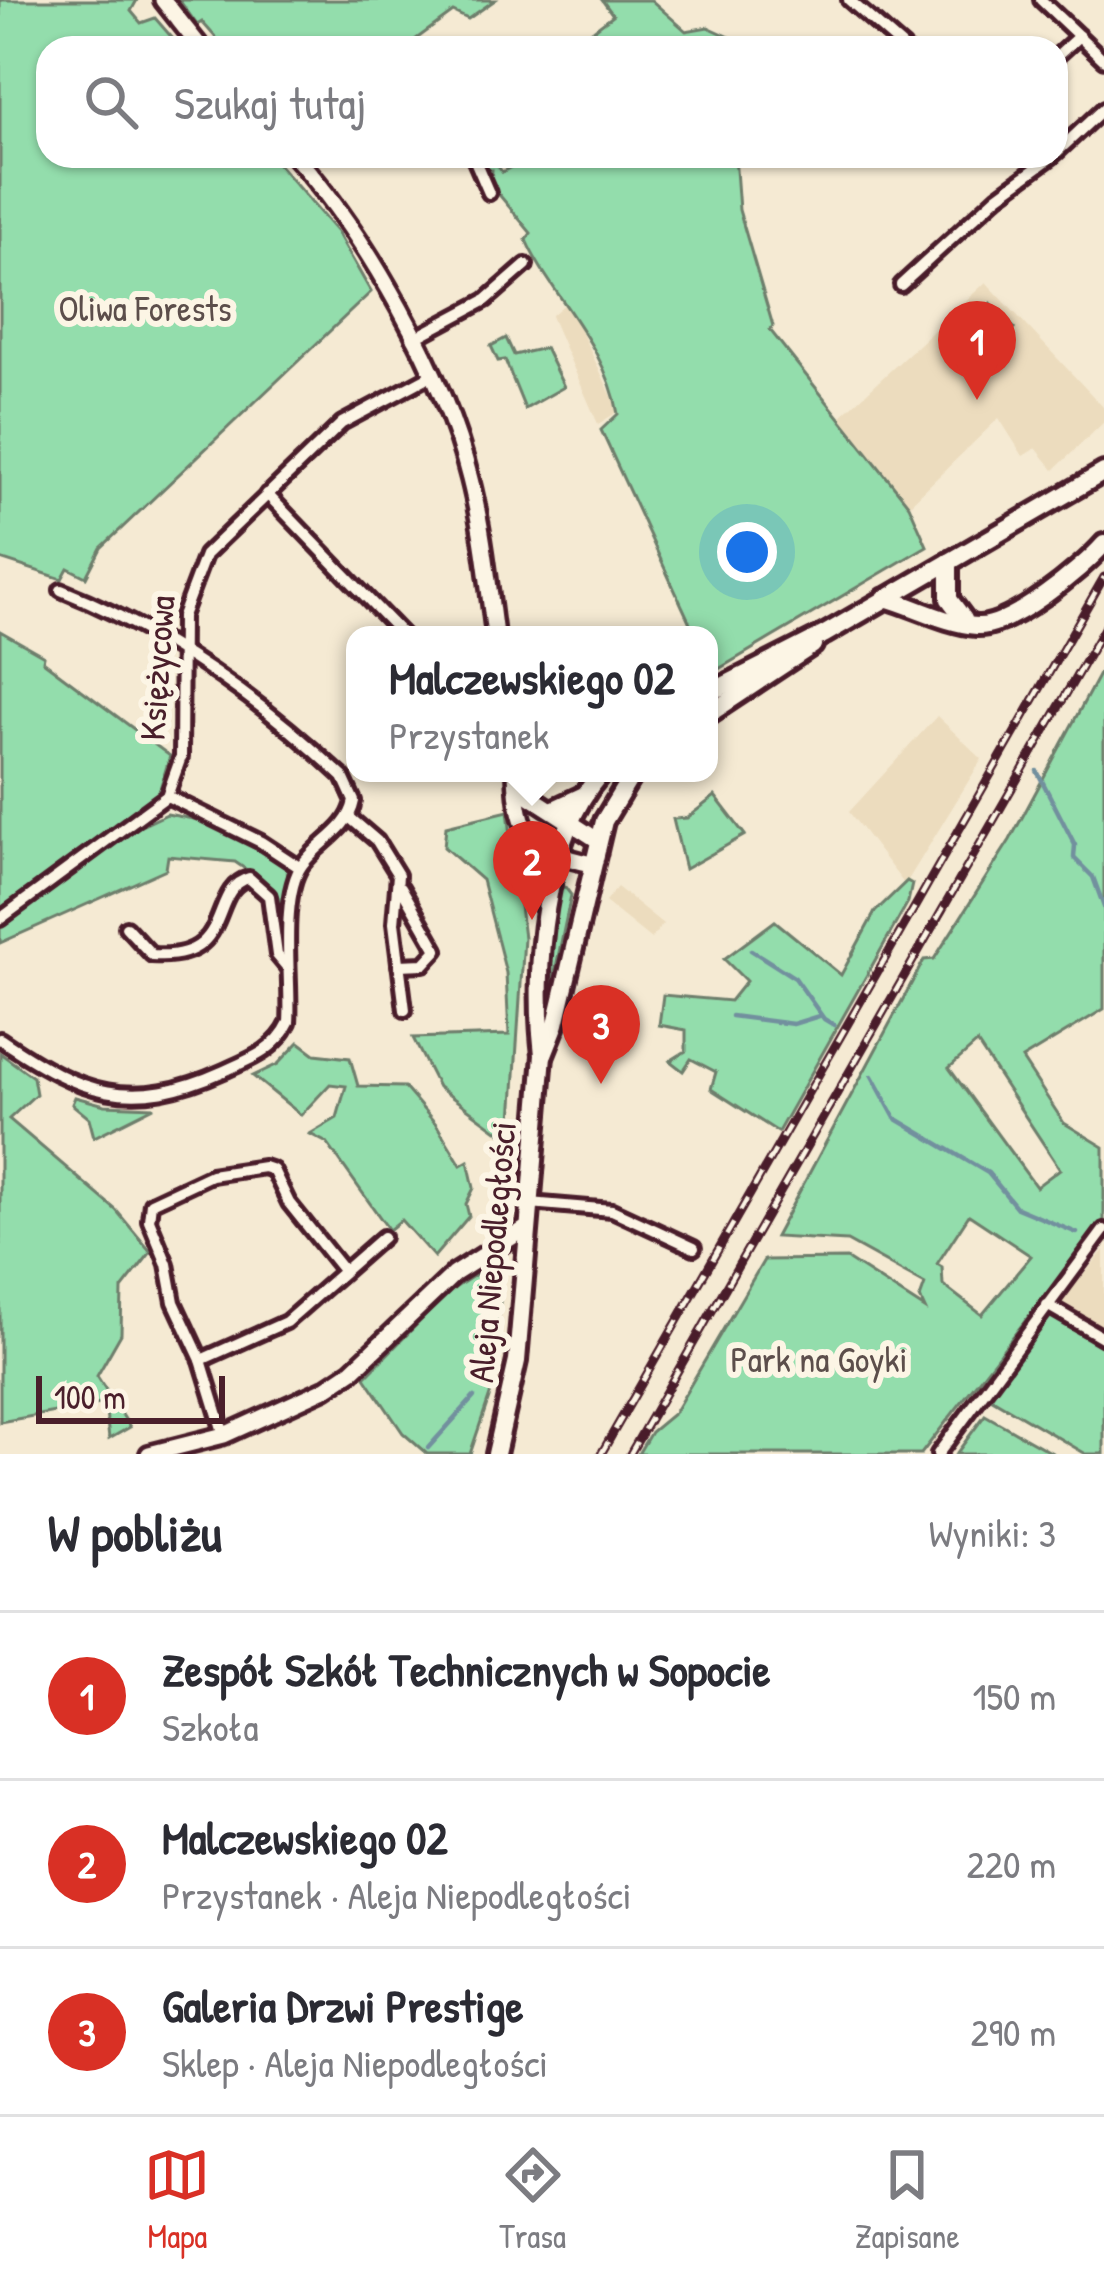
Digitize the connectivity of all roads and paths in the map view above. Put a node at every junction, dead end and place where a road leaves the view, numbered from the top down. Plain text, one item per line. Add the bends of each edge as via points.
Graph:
1 (163, 0) edge
2 (849, 0) edge
3 (1041, 0) edge
4 (192, 36) edge
5 (890, 36) edge
6 (1079, 36) junction
7 (1068, 46) edge
8 (1104, 60) edge
9 (1104, 108) edge
10 (1068, 141) edge
11 (305, 168) edge
12 (478, 168) edge
13 (1035, 168) edge
14 (489, 193) dead end
15 (526, 265) dead end
16 (901, 285) dead end
17 (412, 339) junction
18 (430, 376) junction
19 (1104, 472) edge
20 (267, 494) junction
21 (1104, 544) edge
22 (949, 562) junction
23 (61, 590) dead end
24 (885, 598) junction
25 (394, 626) edge
26 (495, 626) edge
27 (975, 626) junction
28 (825, 634) junction
29 (180, 650) junction
30 (718, 688) edge
31 (718, 708) edge
32 (346, 782) edge
33 (346, 782) edge
34 (517, 782) edge
35 (521, 782) edge
36 (594, 782) edge
37 (628, 782) edge
38 (584, 795) junction
39 (167, 796) junction
40 (554, 809) junction
41 (349, 817) junction
42 (572, 821) junction
43 (599, 841) junction
44 (558, 857) junction
45 (592, 864) junction
46 (299, 868) junction
47 (401, 887) junction
48 (0, 920) edge
49 (126, 927) dead end
50 (399, 965) junction
51 (287, 967) junction
52 (405, 1010) dead end
53 (0, 1039) edge
54 (543, 1054) junction
55 (530, 1203) junction
56 (528, 1227) junction
57 (1104, 1230) edge
58 (382, 1237) dead end
59 (694, 1248) dead end
60 (342, 1269) junction
61 (1047, 1305) junction
62 (1104, 1338) edge
63 (201, 1360) junction
64 (224, 1435) junction
65 (149, 1454) edge
66 (496, 1454) edge
67 (938, 1454) edge

1 - 4 main road
2 - 5 street
3 - 6 street
6 - 7 street
6 - 8 street
9 - 10 street
11 - 17 main road via 359,236
12 - 14 street
13 - 16 street
15 - 17 street via 486,300
17 - 18 main road
18 - 20 street, Księżycowa via 357,412
18 - 26 main road via 470,478
19 - 22 main road
20 - 25 street
20 - 29 street, Księżycowa via 220,537 195,574
21 - 27 main road via 1020,610
22 - 24 main road
22 - 27 main road via 949,599
23 - 29 street
24 - 27 main road
24 - 28 main road
28 - 30 main road
28 - 31 main road
29 - 33 street
29 - 39 street, Księżycowa via 182,757
32 - 41 street via 354,801
34 - 44 main road via 532,842
35 - 40 main road
36 - 38 main road, Aleja Niepodległości
37 - 43 main road, Aleja Niepodległości
38 - 40 main road
38 - 42 main road, Aleja Niepodległości
39 - 46 street
39 - 48 street
40 - 42 main road
41 - 46 street
41 - 47 street via 385,851
42 - 43 main road
42 - 44 main road, Aleja Niepodległości
43 - 45 main road, Aleja Niepodległości
44 - 45 main road
44 - 54 main road, Aleja Niepodległości via 546,928
45 - 54 main road, Aleja Niepodległości
46 - 51 street
47 - 50 street via 394,923
47 - 50 street via 437,950 424,964
49 - 51 street via 152,955 184,953 216,931 232,887 249,878 269,896 277,955
50 - 52 street
51 - 53 street via 289,1022 280,1038 260,1055 165,1094 120,1095 70,1083
54 - 55 main road, Aleja Niepodległości
55 - 56 main road, Aleja Niepodległości
55 - 59 street via 612,1210
56 - 64 main road via 454,1274 352,1371
56 - 66 main road, Aleja Niepodległości via 517,1361
57 - 61 street
58 - 60 street
60 - 63 street via 286,1322
60 - 63 street via 264,1167 212,1175 161,1196 148,1220
61 - 62 street
61 - 67 street
63 - 64 street
64 - 65 main road

